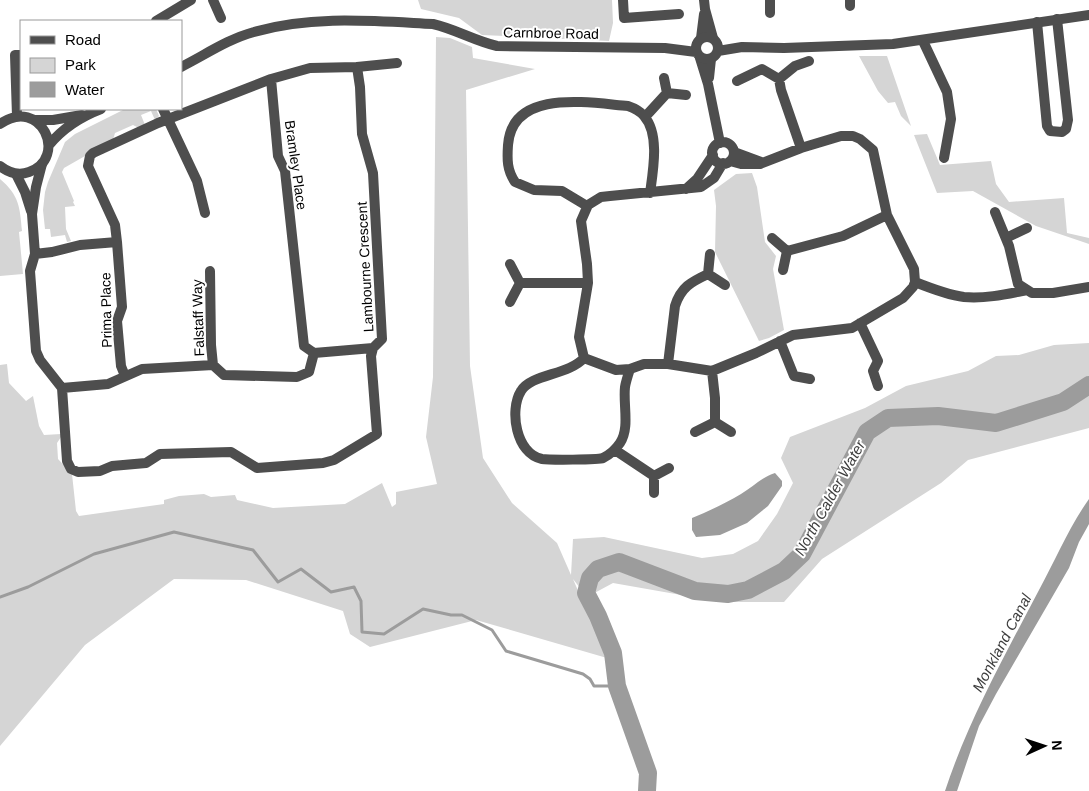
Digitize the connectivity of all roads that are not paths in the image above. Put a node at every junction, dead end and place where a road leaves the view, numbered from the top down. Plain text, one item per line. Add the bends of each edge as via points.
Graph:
1 (191, 0) edge
2 (213, 0) edge
3 (623, 0) edge
4 (770, 0) edge
5 (705, 5) edge
6 (770, 13) dead end
7 (679, 14) dead end
8 (1089, 15) edge
9 (221, 18) dead end
10 (1057, 19) junction
11 (158, 20) edge
12 (1037, 22) junction
13 (923, 41) junction
14 (716, 43) junction
15 (701, 50) junction
16 (18, 55) edge
17 (809, 61) dead end
18 (398, 63) dead end
19 (182, 66) edge
20 (357, 67) junction
21 (664, 78) dead end
22 (271, 79) junction
23 (779, 79) junction
24 (737, 81) dead end
25 (668, 93) junction
26 (686, 95) dead end
27 (98, 110) edge
28 (164, 110) edge
29 (85, 115) junction
30 (17, 116) junction
31 (645, 117) junction
32 (168, 119) junction
33 (35, 120) junction
34 (0, 124) edge
35 (720, 143) junction
36 (49, 145) junction
37 (801, 148) junction
38 (713, 155) junction
39 (944, 158) dead end
40 (729, 159) junction
41 (42, 164) junction
42 (0, 166) edge
43 (16, 174) junction
44 (685, 190) junction
45 (650, 193) junction
46 (587, 206) junction
47 (205, 212) dead end
48 (995, 212) dead end
49 (32, 214) junction
50 (887, 215) junction
51 (1027, 228) dead end
52 (772, 238) dead end
53 (1006, 238) junction
54 (117, 242) junction
55 (787, 251) junction
56 (34, 254) junction
57 (710, 254) dead end
58 (510, 264) dead end
59 (783, 270) dead end
60 (210, 271) dead end
61 (708, 274) junction
62 (915, 282) junction
63 (520, 283) junction
64 (588, 283) junction
65 (725, 285) dead end
66 (1089, 287) edge
67 (1027, 290) junction
68 (510, 302) dead end
69 (860, 323) junction
70 (780, 341) junction
71 (373, 348) junction
72 (314, 353) junction
73 (584, 358) junction
74 (668, 364) junction
75 (213, 365) junction
76 (630, 369) junction
77 (712, 371) junction
78 (125, 376) junction
79 (810, 379) dead end
80 (878, 386) dead end
81 (62, 388) junction
82 (715, 422) junction
83 (695, 432) dead end
84 (731, 432) dead end
85 (615, 450) junction
86 (669, 468) dead end
87 (654, 476) junction
88 (654, 493) dead end

1 - 11 street
2 - 9 street
3 - 7 street via 624,18
4 - 6 street
5 - 14 street
5 - 15 street
8 - 10 street
10 - 12 street
10 - 12 street via 1068,120 1062,132 1050,131 1047,126
12 - 13 street
13 - 14 street via 784,48
13 - 39 street via 947,92 951,119
14 - 15 street, Carnbroe Road via 708,36
14 - 15 street via 716,55
15 - 19 street, Carnbroe Road via 497,46 433,24 314,21 252,32
15 - 35 street
16 - 30 street
17 - 23 street via 795,66
18 - 20 street
20 - 22 street via 310,68
20 - 71 street, Lambourne Crescent via 362,134 373,172 382,339
21 - 25 street
22 - 32 street
22 - 72 street, Bramley Place via 304,346
23 - 24 street via 762,69
23 - 37 street
25 - 26 street
25 - 31 street
27 - 29 street
28 - 32 street
29 - 33 street
29 - 36 street via 59,133
30 - 33 street
30 - 34 street
31 - 45 street via 653,135 654,148
31 - 46 street via 628,106 566,102 537,106 522,115 509,134 507,166 515,182 534,190 562,191
32 - 47 street via 197,181
32 - 54 street via 90,156 88,166 115,225
33 - 36 street via 47,135
35 - 38 street via 715,146
35 - 40 street via 729,144
36 - 41 street
37 - 40 street via 766,163
37 - 50 street via 847,135 867,143 873,150
38 - 40 street via 717,162
38 - 44 street
40 - 44 street via 714,178 701,187
41 - 43 street via 24,174
41 - 49 street
42 - 43 street
43 - 49 street
44 - 45 street
45 - 46 street via 601,197
46 - 64 street via 581,221
48 - 53 street
49 - 56 street
50 - 55 street via 842,236
50 - 62 street via 914,269
51 - 53 street
52 - 55 street
53 - 67 street via 1018,284
54 - 56 street
54 - 78 street, Prima Place via 122,307 117,321 121,366
55 - 59 street
56 - 81 street via 30,271 36,351
57 - 61 street
58 - 63 street
60 - 75 street, Falstaff Way
61 - 65 street
61 - 74 street via 682,289 678,298
62 - 67 street via 964,297 1006,295
62 - 69 street via 903,298
63 - 64 street
63 - 68 street
64 - 73 street via 579,337
66 - 67 street via 1053,293
69 - 70 street via 852,328 793,335
69 - 80 street via 878,361 873,371
70 - 77 street
70 - 79 street via 794,376
71 - 72 street
71 - 81 street, Lambourne Crescent via 377,434 334,460 322,463 257,468 231,452 160,454 146,462 112,466 100,471 74,471 67,461
72 - 75 street via 309,372 296,377 224,375
73 - 76 street via 616,370
73 - 85 street via 577,365 528,383 521,390 515,415 520,439 530,453 541,459 601,459
74 - 76 street via 644,364
74 - 77 street
75 - 78 street via 142,369
76 - 85 street via 625,386 625,435
77 - 82 street
78 - 81 street via 108,384
82 - 83 street
82 - 84 street
85 - 87 street
86 - 87 street
87 - 88 street

